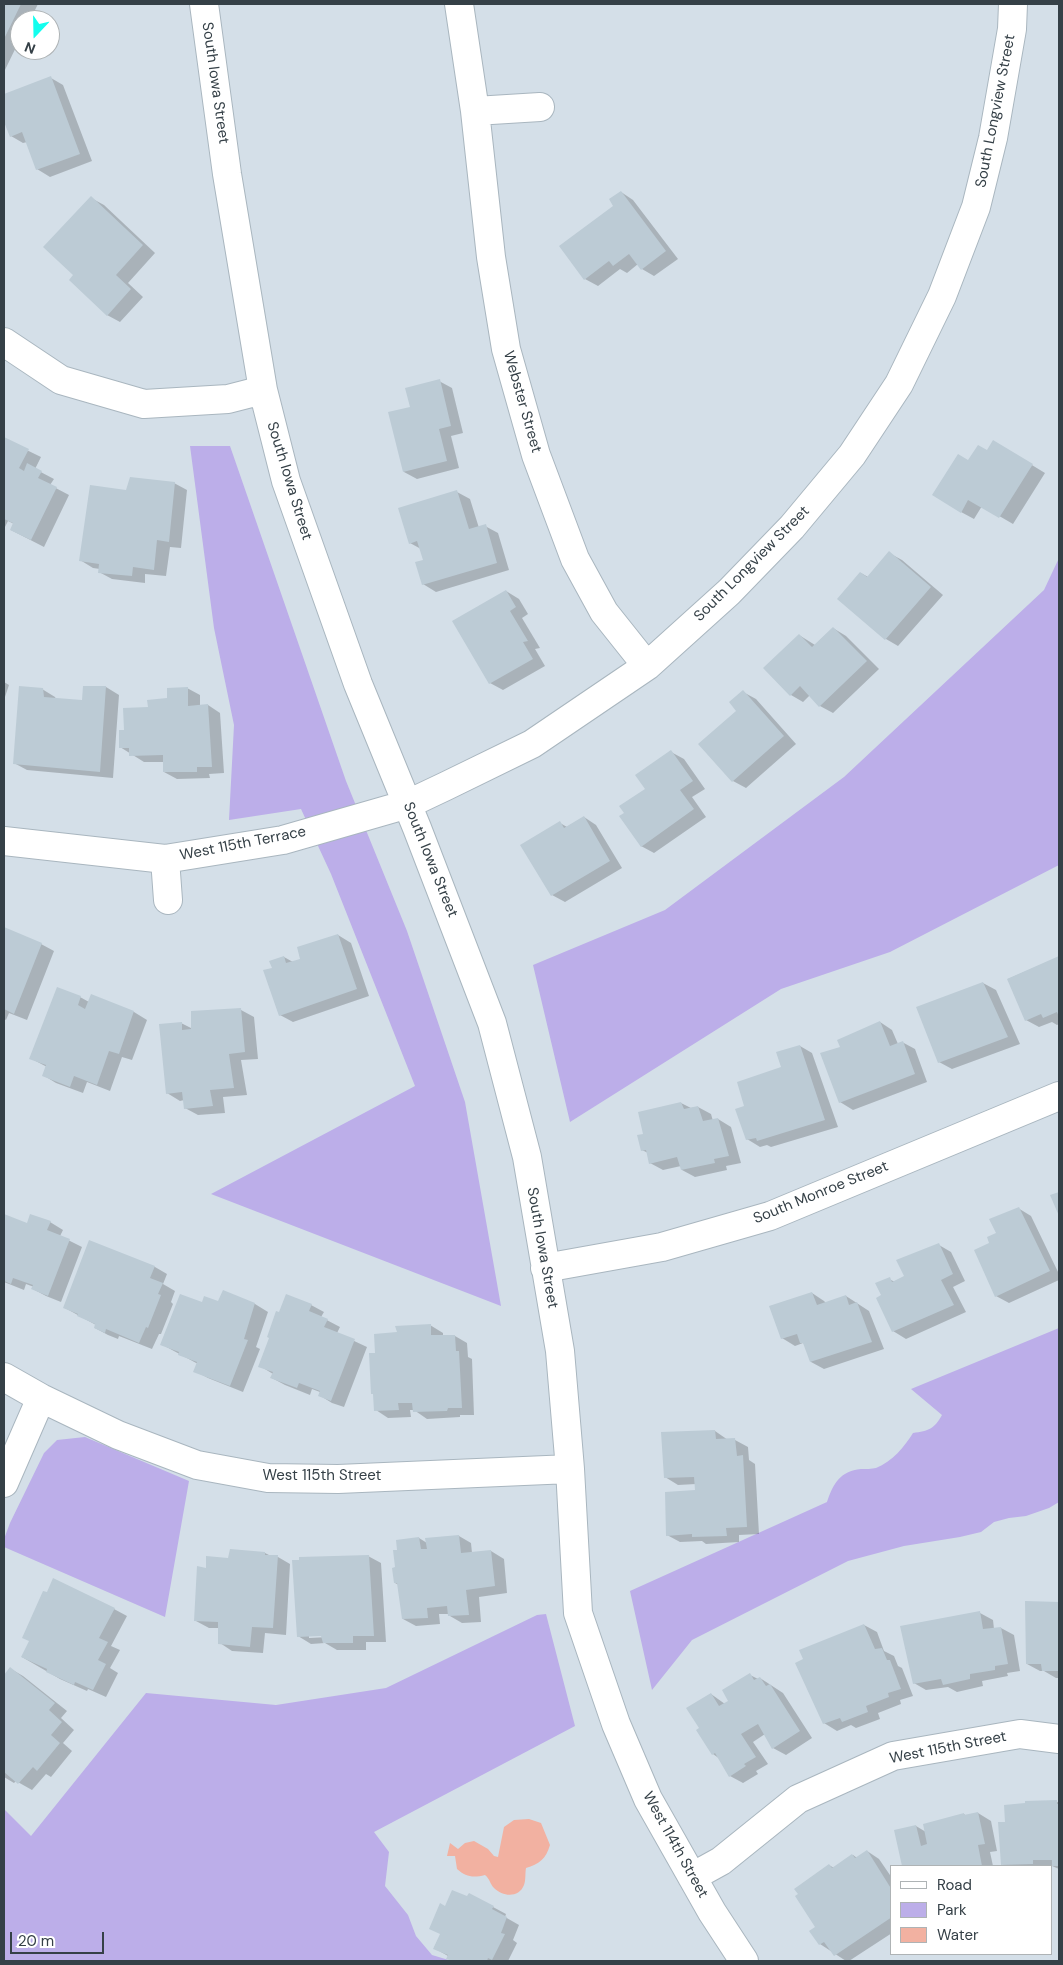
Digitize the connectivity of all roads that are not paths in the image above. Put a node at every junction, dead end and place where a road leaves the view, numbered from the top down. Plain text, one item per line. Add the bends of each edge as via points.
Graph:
1 (204, 4) edge
2 (459, 4) edge
3 (1012, 4) edge
4 (540, 107) dead end
5 (475, 111) junction
6 (4, 342) edge
7 (263, 390) junction
8 (647, 666) junction
9 (408, 804) junction
10 (4, 841) edge
11 (165, 859) junction
12 (168, 900) dead end
13 (1059, 1096) edge
14 (545, 1268) junction
15 (4, 1377) edge
16 (41, 1398) junction
17 (570, 1468) junction
18 (4, 1483) edge
19 (616, 1724) joint
20 (1059, 1739) edge
21 (692, 1877) junction
22 (744, 1961) edge

1 - 7 street, South Iowa Street via 227,174
2 - 5 street, Webster Street
3 - 8 street, South Longview Street via 1012,29 993,138 976,207 942,296 899,384 852,455 792,527 729,592
4 - 5 street
5 - 8 street, Webster Street via 491,256 506,349 536,455 575,559 604,612
6 - 7 street via 61,380 144,404 228,399
7 - 9 street, South Iowa Street via 286,481 325,595
8 - 9 street, South Longview Street via 532,744
9 - 11 street, West 115th Terrace via 283,840
9 - 14 street, South Iowa Street via 497,1037 527,1157
10 - 11 street, West 115th Terrace
11 - 12 street, West 115th Terrace
13 - 14 street, South Monroe Street via 770,1216 662,1247
14 - 17 street, South Iowa Street via 560,1351
15 - 16 street, West 115th Street
16 - 17 street, West 115th Street via 118,1435 197,1465 268,1478 338,1479
16 - 18 street
17 - 19 street, South Iowa Street via 578,1613
19 - 21 street, West 114th Street via 648,1799
20 - 21 street, West 115th Street via 1020,1734 893,1756 798,1798 721,1861
21 - 22 street, West 114th Street

